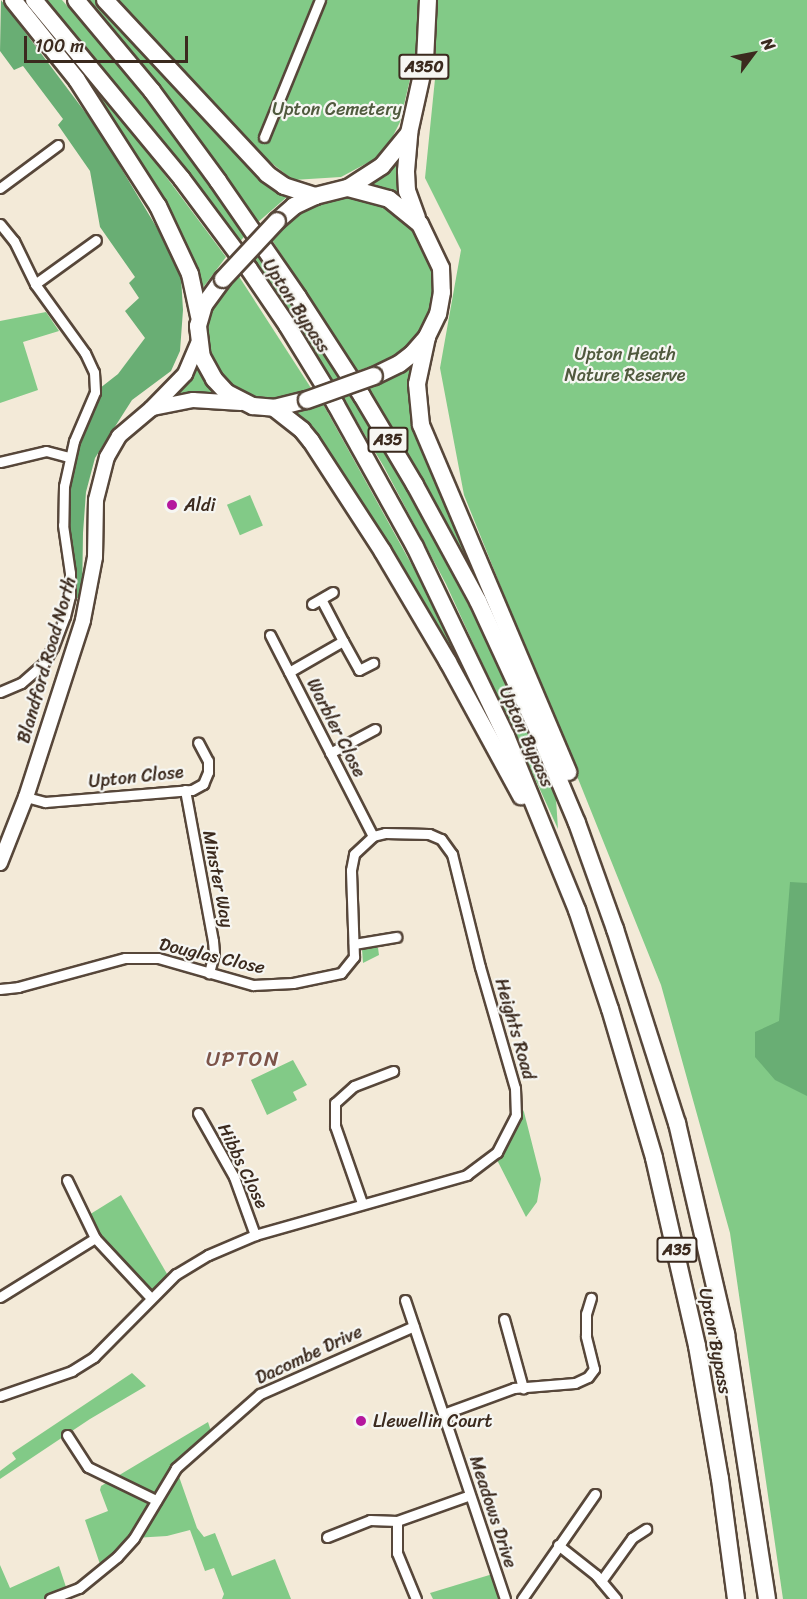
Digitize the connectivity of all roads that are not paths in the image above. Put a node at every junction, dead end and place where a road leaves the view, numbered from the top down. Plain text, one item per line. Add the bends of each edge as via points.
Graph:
1 (13, 0) edge
2 (34, 0) edge
3 (76, 0) edge
4 (105, 0) edge
5 (320, 0) edge
6 (428, 0) edge
7 (409, 133) junction
8 (264, 138) dead end
9 (58, 145) dead end
10 (0, 188) edge
11 (348, 188) junction
12 (315, 196) junction
13 (0, 224) edge
14 (420, 224) junction
15 (96, 240) dead end
16 (35, 284) junction
17 (199, 316) junction
18 (427, 337) junction
19 (198, 344) junction
20 (246, 404) junction
21 (274, 408) junction
22 (151, 409) junction
23 (69, 457) junction
24 (0, 462) edge
25 (333, 592) dead end
26 (270, 635) dead end
27 (343, 640) junction
28 (373, 663) dead end
29 (289, 672) junction
30 (0, 692) edge
31 (375, 729) dead end
32 (198, 742) dead end
33 (330, 753) junction
34 (185, 790) junction
35 (26, 796) junction
36 (373, 836) junction
37 (1, 855) edge
38 (577, 910) junction
39 (615, 929) junction
40 (396, 937) dead end
41 (354, 944) junction
42 (209, 973) junction
43 (0, 989) edge
44 (393, 1071) dead end
45 (198, 1113) dead end
46 (67, 1180) dead end
47 (362, 1203) junction
48 (255, 1235) junction
49 (95, 1238) junction
50 (0, 1297) edge
51 (151, 1298) junction
52 (591, 1298) dead end
53 (405, 1300) dead end
54 (504, 1318) dead end
55 (414, 1326) junction
56 (519, 1388) junction
57 (0, 1396) edge
58 (443, 1414) junction
59 (67, 1435) dead end
60 (595, 1494) dead end
61 (470, 1495) junction
62 (156, 1500) junction
63 (397, 1521) junction
64 (646, 1529) dead end
65 (327, 1537) dead end
66 (558, 1545) junction
67 (601, 1581) junction
68 (79, 1588) junction
69 (50, 1599) edge
70 (84, 1599) edge
71 (416, 1599) edge
72 (505, 1599) edge
73 (522, 1599) edge
74 (616, 1599) edge
75 (736, 1599) edge
76 (767, 1599) edge

1 - 17 highway via 77,80 159,206 190,274
2 - 38 highway, Upton Bypass / A35 via 188,188 249,269 316,372 443,601 506,736
3 - 39 highway, Upton Bypass / A35 via 152,92 224,190 298,297 415,484 518,684 577,823
4 - 12 highway via 267,174 284,186
5 - 8 street
6 - 7 highway, A350 via 425,61
7 - 11 highway, A350 via 382,166
7 - 14 highway, A350 via 406,183
9 - 10 street
11 - 12 highway
11 - 14 highway via 389,199
12 - 17 highway, bridge via 294,206 277,222 208,297
13 - 16 street via 14,241
14 - 18 highway via 436,255 442,280 438,314
15 - 16 street
16 - 23 street via 85,353 94,372 95,392
17 - 19 highway
18 - 21 highway, bridge via 406,360 374,376
18 - 39 highway, A35 via 417,384 421,425 569,776 593,845
19 - 20 highway via 219,386
19 - 22 main road, Blandford Road North via 184,374
20 - 21 highway
20 - 22 main road, Blandford Road North via 193,400
21 - 38 highway, A35 via 311,441 414,603 522,798
22 - 35 main road, Blandford Road North via 119,436 103,467 96,500 91,591
23 - 24 street via 46,451
23 - 30 street via 63,525 70,596 65,616 43,664 21,683
25 - 27 street via 316,602
26 - 29 street, Warbler Close
27 - 28 street via 359,670
27 - 29 street
29 - 33 street, Warbler Close
31 - 33 street
32 - 34 street, Upton Close via 208,761 208,772 203,784
33 - 36 street, Warbler Close
34 - 35 street, Upton Close via 45,802
34 - 42 street, Minster Way via 213,941
35 - 37 main road, Blandford Road North
36 - 41 street, Douglas Close via 357,850 351,865
36 - 47 street, Heights Road via 425,833 441,838 449,848 515,1088 516,1115 497,1152 466,1175
38 - 75 highway, Upton Bypass / A35 via 633,1083 671,1226 699,1357
39 - 76 highway, Upton Bypass / A35 via 677,1123 704,1231 740,1416
40 - 41 street
41 - 42 street, Douglas Close via 350,965 334,975 271,986 242,983
42 - 43 street, Douglas Close via 158,958 125,958
44 - 47 street via 354,1086 335,1103 335,1126
45 - 48 street, Hibbs Close via 234,1177
46 - 49 street
47 - 48 street, Heights Road
48 - 51 street, Heights Road via 190,1263
49 - 50 street
49 - 51 street
51 - 57 street, Heights Road via 94,1358 72,1371
52 - 56 street via 586,1336 594,1369 588,1377 575,1383
53 - 55 street, Meadows Drive
54 - 56 street
55 - 58 street, Meadows Drive
55 - 62 street, Dacombe Drive via 260,1394 176,1468
56 - 58 street
58 - 61 street, Meadows Drive
59 - 62 street via 88,1467
60 - 66 street
61 - 63 street
61 - 72 street, Meadows Drive
62 - 68 street, Dacombe Drive via 134,1538
63 - 65 street via 370,1520
63 - 71 street via 397,1553
64 - 67 street via 632,1538
66 - 67 street
66 - 73 street
67 - 74 street
68 - 69 street, Dacombe Drive
68 - 70 street

